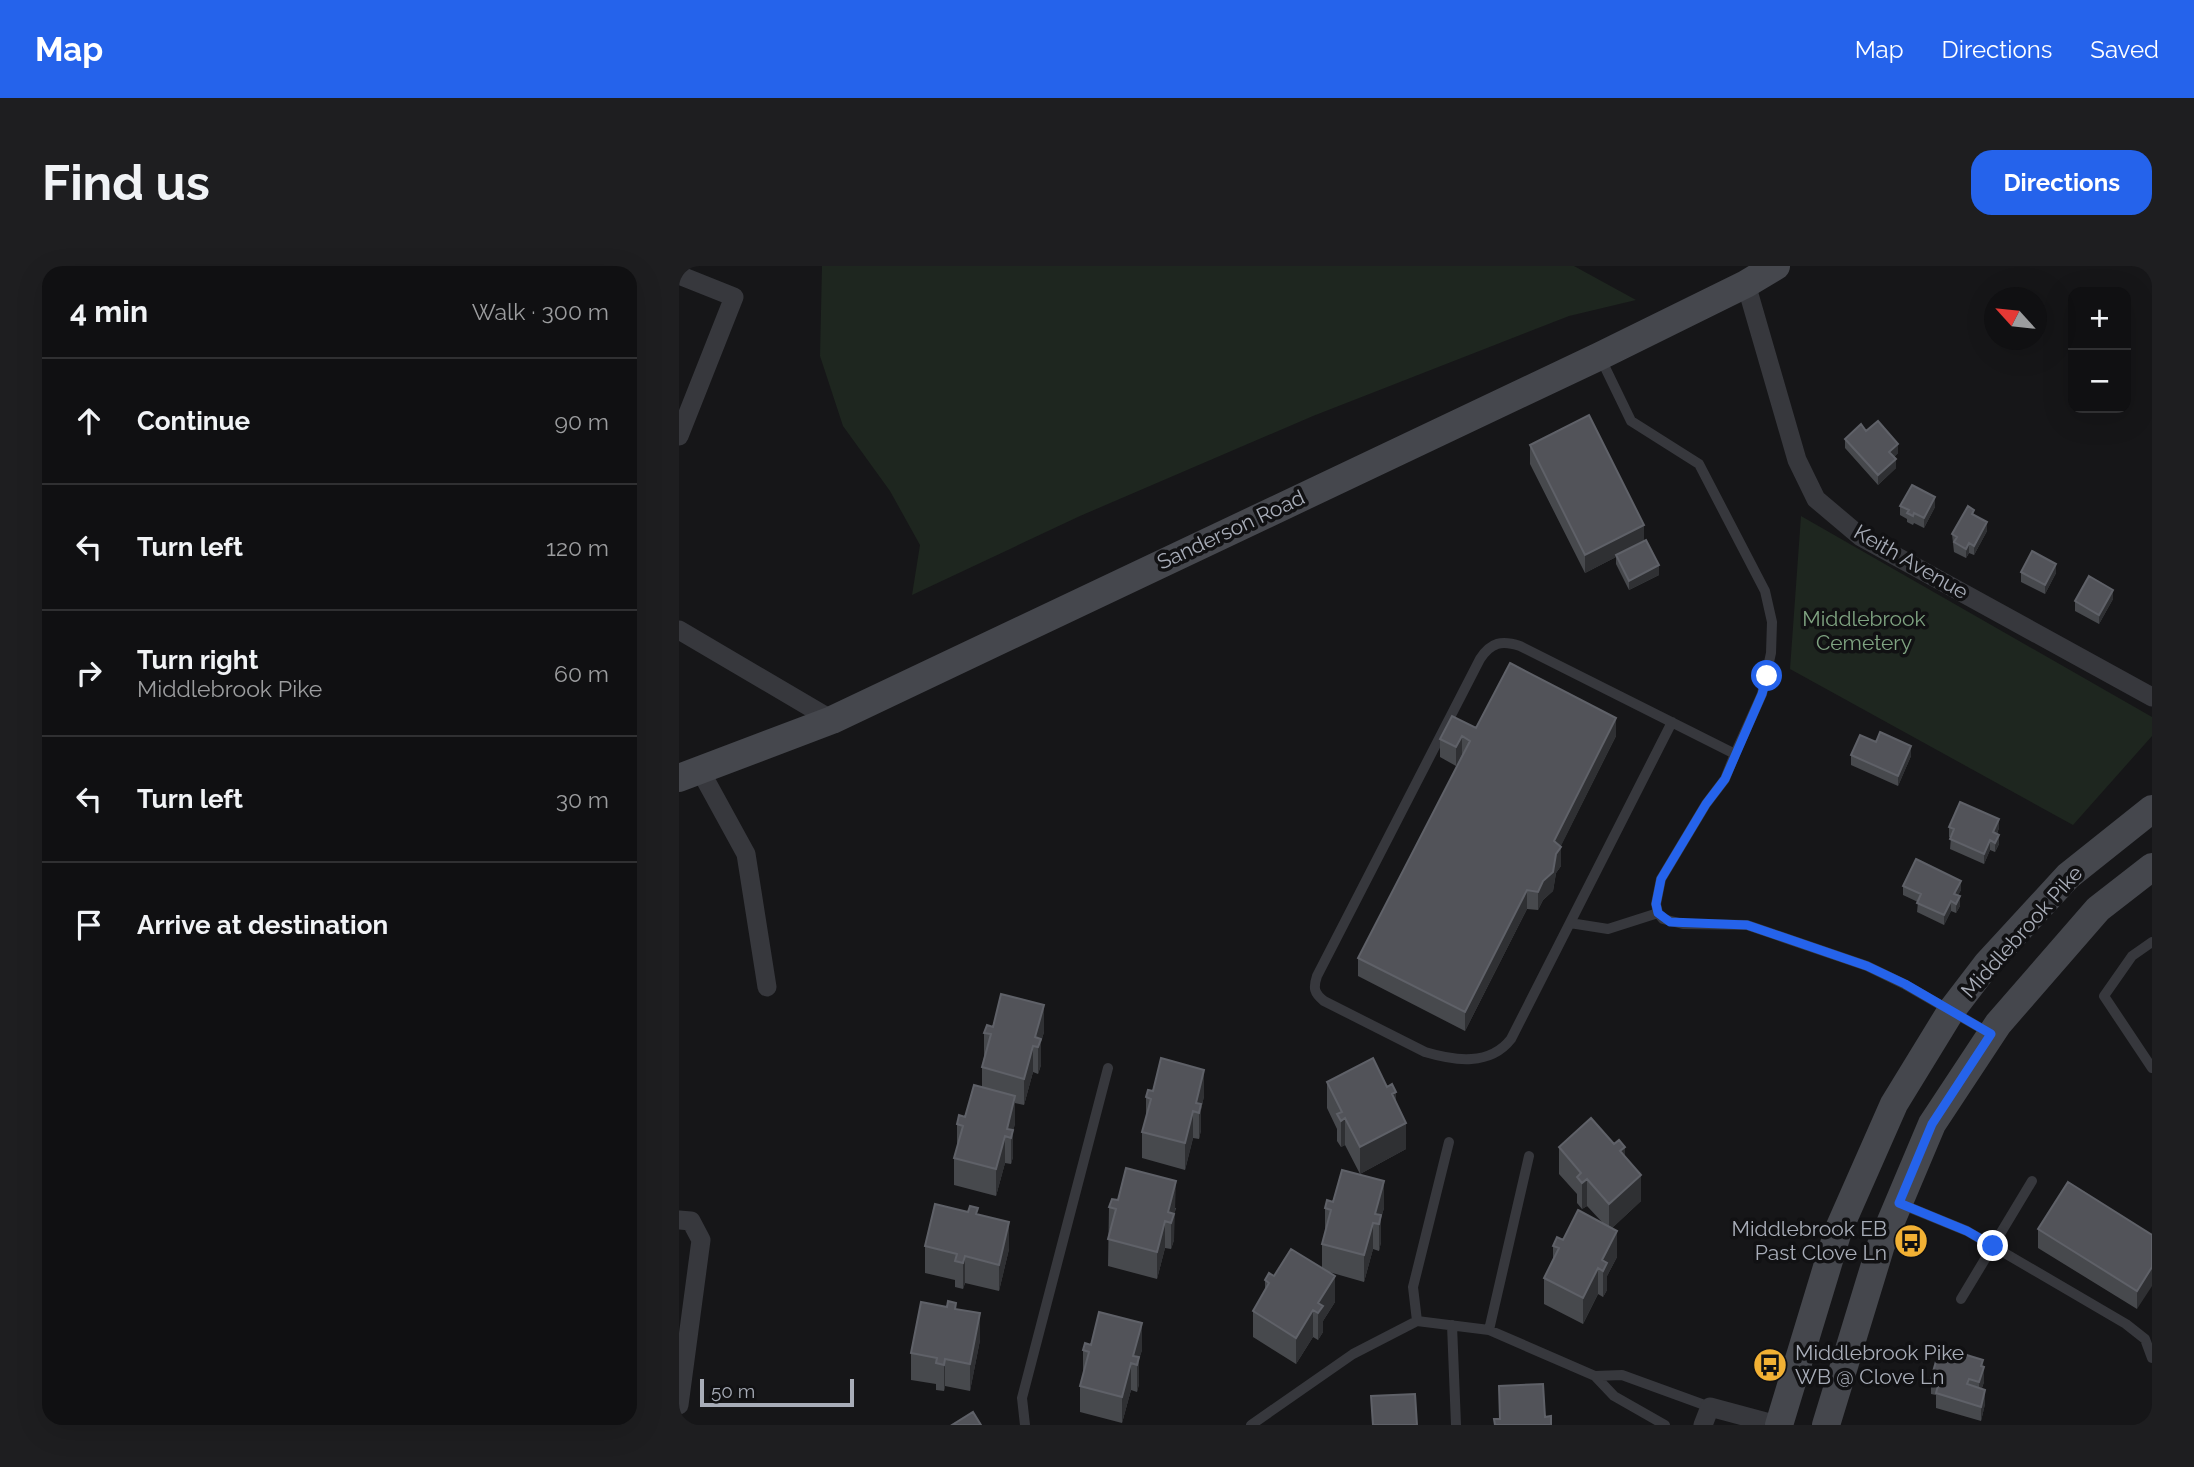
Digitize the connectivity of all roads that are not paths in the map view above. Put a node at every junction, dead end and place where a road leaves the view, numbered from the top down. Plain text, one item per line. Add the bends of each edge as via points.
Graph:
1 (1776, 266) edge
2 (679, 275) edge
3 (1744, 275) edge
4 (1600, 356) junction
5 (679, 436) edge
6 (679, 630) edge
7 (2152, 696) edge
8 (832, 720) junction
9 (1672, 722) junction
10 (1735, 754) junction
11 (690, 774) edge
12 (2152, 809) edge
13 (2152, 867) edge
14 (1658, 913) junction
15 (1570, 923) junction
16 (2152, 942) edge
17 (767, 987) dead end
18 (1951, 1011) junction
19 (1991, 1034) junction
20 (1108, 1068) dead end
21 (2152, 1068) edge
22 (1449, 1142) dead end
23 (1529, 1156) dead end
24 (2032, 1181) dead end
25 (1899, 1203) junction
26 (679, 1220) edge
27 (1993, 1246) junction
28 (1961, 1299) dead end
29 (1417, 1321) junction
30 (1452, 1325) junction
31 (1489, 1331) junction
32 (2152, 1358) edge
33 (1595, 1376) junction
34 (679, 1405) edge
35 (1706, 1416) edge
36 (1025, 1425) edge
37 (1251, 1425) edge
38 (1456, 1425) edge
39 (1665, 1425) edge
40 (1778, 1425) edge
41 (1826, 1425) edge

1 - 3 main road, Sanderson Road
2 - 5 street via 734,297
3 - 4 main road, Sanderson Road
3 - 7 street, Keith Avenue via 1797,460 1816,499 1861,537
4 - 8 main road, Sanderson Road
4 - 10 lane via 1631,421 1699,464 1765,591 1772,622 1771,653 1762,694
6 - 8 street
8 - 11 main road, Sanderson Road
9 - 10 lane
9 - 15 lane
9 - 15 lane via 1520,646 1495,643 1486,649 1317,976 1316,994 1425,1052 1468,1059 1494,1055 1511,1039
10 - 14 lane via 1725,779 1661,879
11 - 17 street via 746,854
12 - 18 main road, Middlebrook Pike via 2068,876 1987,964
13 - 19 main road, Middlebrook Pike via 2098,909
14 - 15 lane via 1608,929
14 - 18 lane via 1670,922 1747,925 1867,966
16 - 21 lane via 2132,957 2104,996
18 - 19 lane
18 - 40 main road, Middlebrook Pike via 1894,1104 1838,1231
19 - 25 main road, Middlebrook Pike via 1932,1124
20 - 36 lane via 1022,1398
22 - 29 lane via 1413,1287
23 - 31 lane
24 - 27 lane
25 - 27 lane
25 - 41 main road, Middlebrook Pike via 1881,1245
26 - 34 street via 691,1221 701,1240
27 - 28 lane
27 - 32 lane via 2139,1334
29 - 30 lane
29 - 37 lane via 1353,1354
30 - 31 lane
30 - 38 lane
31 - 33 lane
33 - 35 lane via 1622,1375
33 - 39 lane via 1614,1396
35 - 40 street

